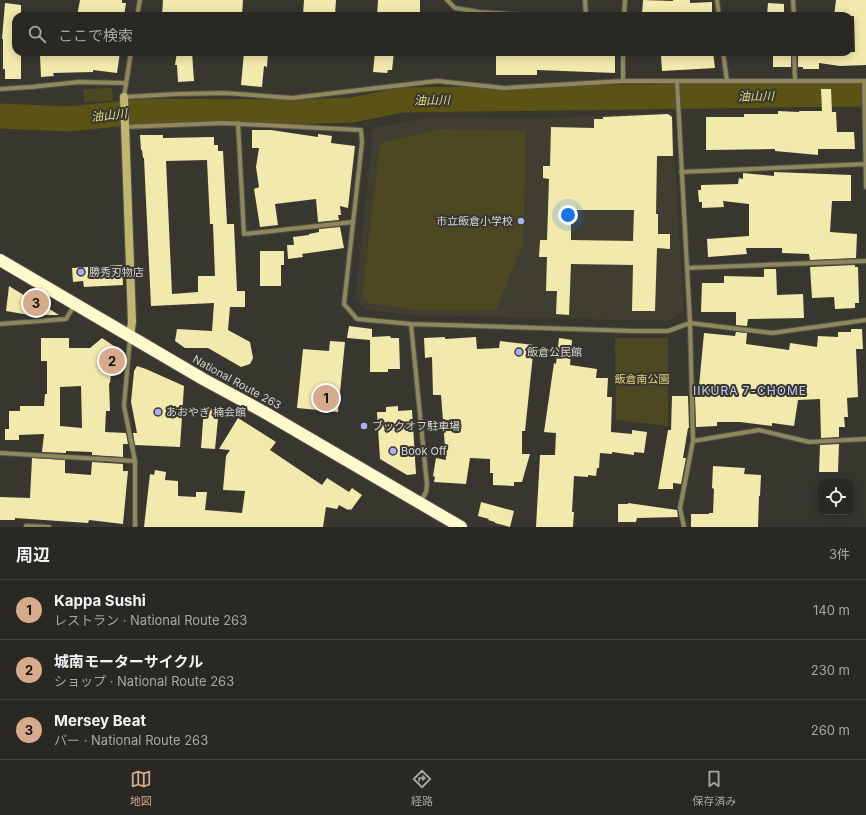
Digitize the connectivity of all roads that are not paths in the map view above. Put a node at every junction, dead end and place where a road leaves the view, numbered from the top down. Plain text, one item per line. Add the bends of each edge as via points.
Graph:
1 (140, 0) edge
2 (447, 0) edge
3 (585, 0) edge
4 (625, 0) edge
5 (716, 0) edge
6 (793, 0) edge
7 (138, 12) edge
8 (480, 12) edge
9 (586, 12) edge
10 (624, 12) edge
11 (718, 12) edge
12 (794, 12) edge
13 (130, 56) edge
14 (623, 56) edge
15 (724, 56) edge
16 (794, 56) edge
17 (677, 81) junction
18 (727, 81) junction
19 (795, 81) junction
20 (865, 81) edge
21 (623, 82) junction
22 (125, 83) junction
23 (0, 89) edge
24 (124, 97) junction
25 (238, 123) junction
26 (125, 127) junction
27 (866, 164) edge
28 (681, 172) junction
29 (866, 187) edge
30 (353, 222) junction
31 (0, 260) edge
32 (866, 260) edge
33 (687, 268) junction
34 (75, 304) junction
35 (866, 320) edge
36 (690, 323) junction
37 (0, 324) edge
38 (411, 324) junction
39 (130, 336) junction
40 (866, 439) edge
41 (693, 441) junction
42 (0, 453) edge
43 (135, 460) junction
44 (420, 503) junction
45 (26, 527) edge
46 (49, 527) edge
47 (135, 527) edge
48 (461, 527) edge
49 (684, 527) edge

1 - 7 street
2 - 8 street via 454,8
3 - 9 street
4 - 10 street
5 - 11 street
6 - 12 street
13 - 22 street
14 - 21 street
15 - 18 street
16 - 19 street
17 - 18 street
17 - 21 street
17 - 28 street
18 - 19 street
19 - 20 street
20 - 27 street
21 - 24 street via 504,88 437,80 292,98 224,93
22 - 23 street via 79,82
22 - 24 street
24 - 26 street
25 - 26 street
25 - 30 street via 361,130 362,142
25 - 30 street via 244,234
26 - 39 street via 132,322
27 - 28 street
27 - 29 street
28 - 33 street
30 - 38 street via 344,304 357,319
31 - 34 highway, National Route 263
32 - 33 street
33 - 36 street
34 - 37 street via 66,319
34 - 39 highway, National Route 263
35 - 36 street via 772,333
36 - 38 street via 668,331
36 - 41 street
38 - 44 street via 427,485
39 - 43 street via 124,406
39 - 44 highway, National Route 263
40 - 41 street via 809,442 759,430
41 - 49 street via 680,508
42 - 43 street
43 - 47 street
44 - 48 highway, National Route 263
45 - 46 street

